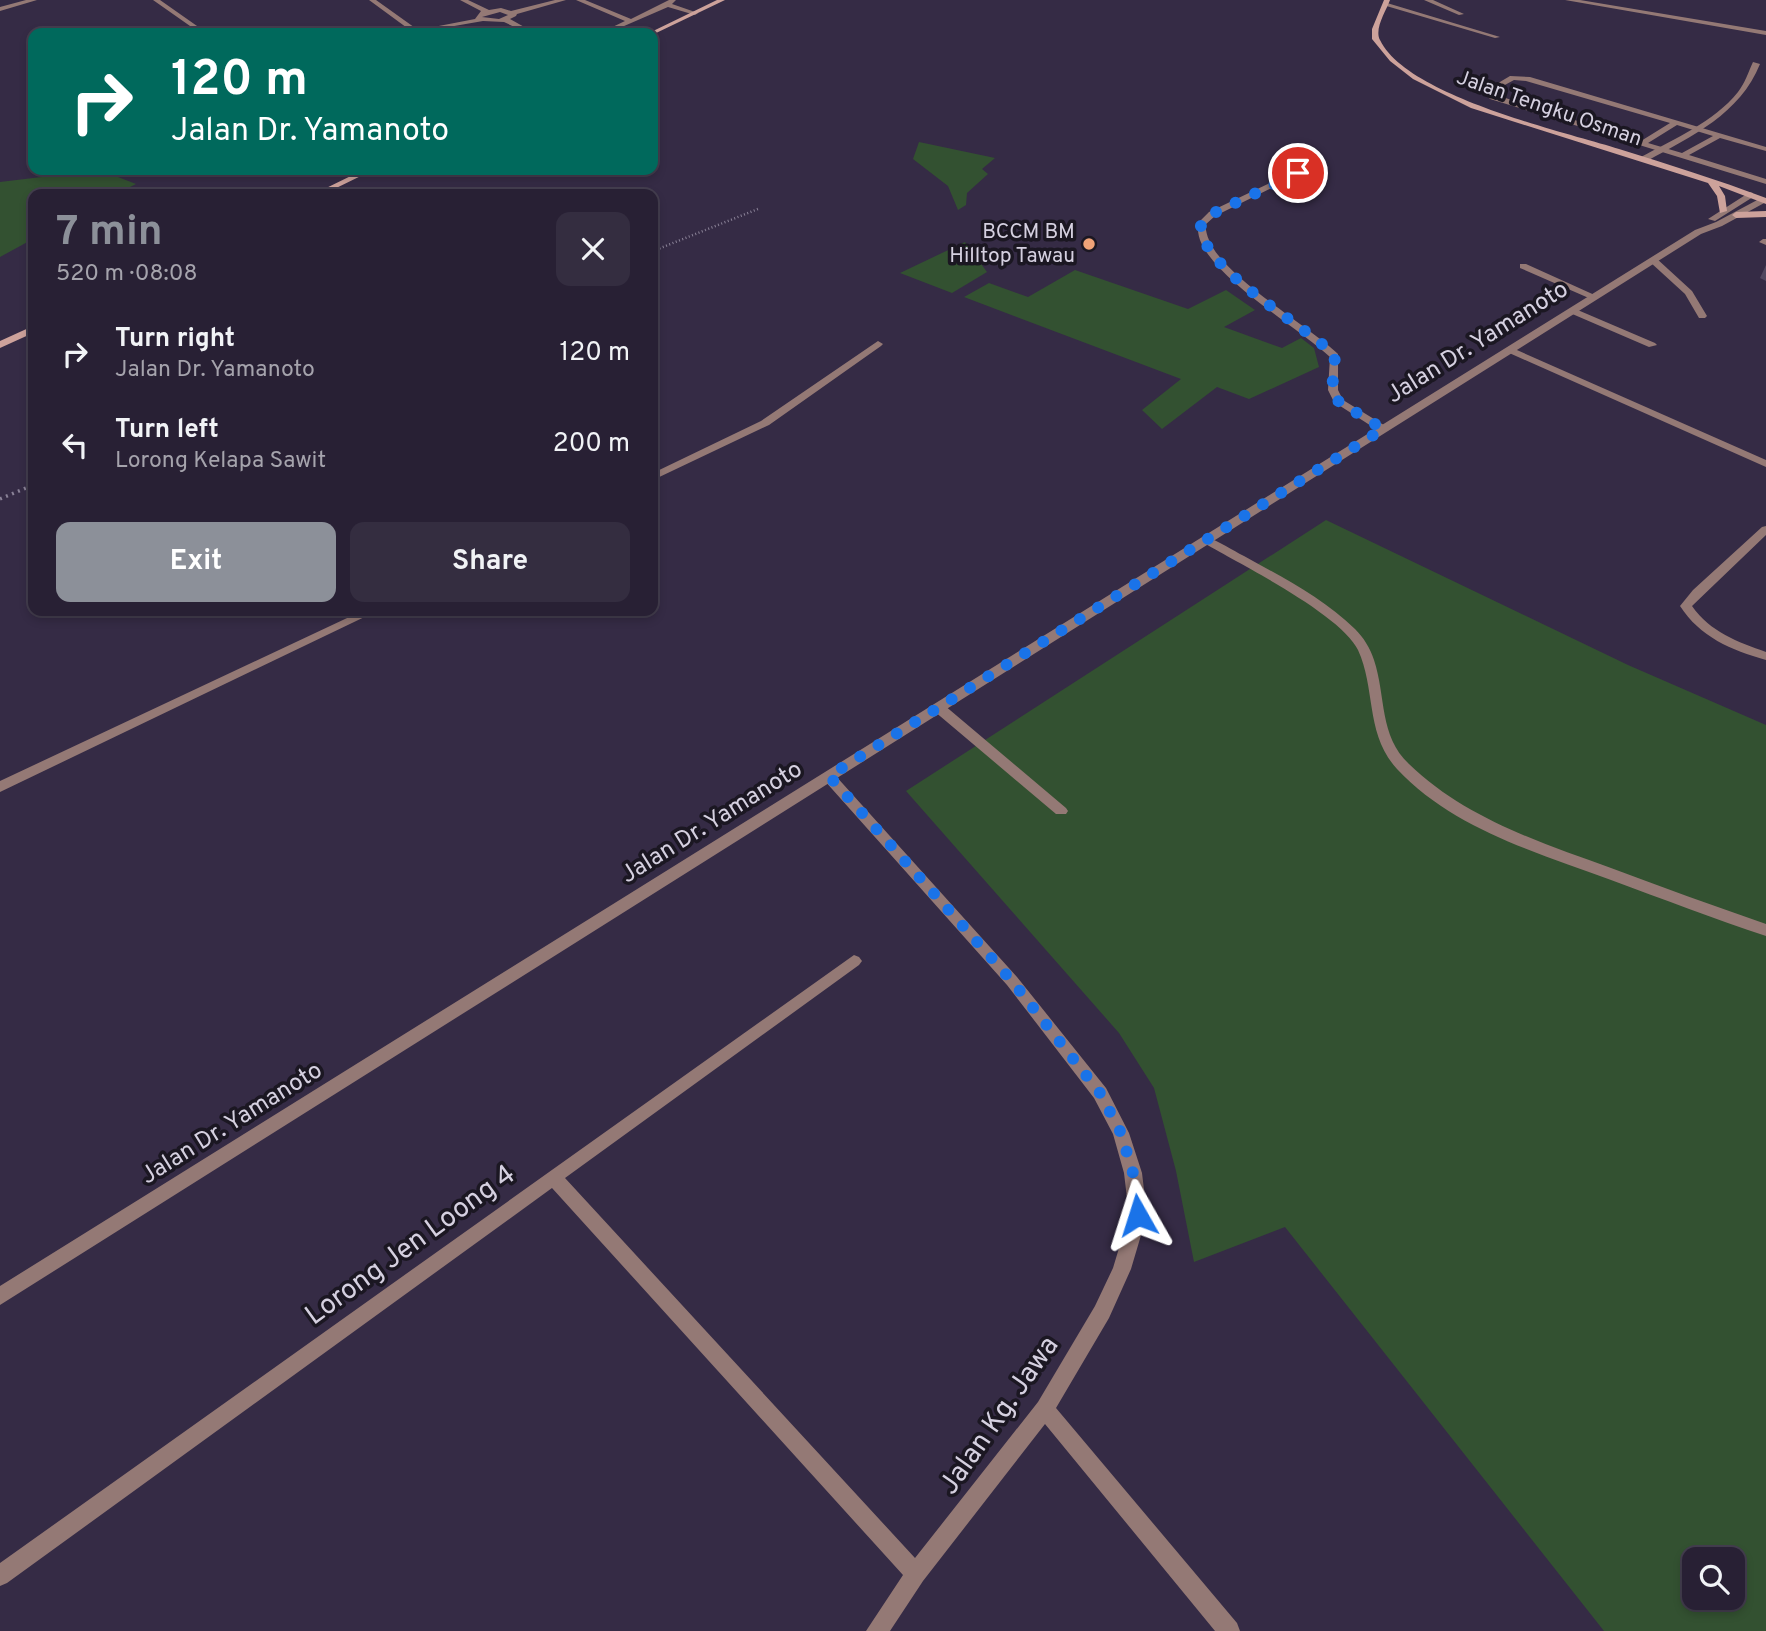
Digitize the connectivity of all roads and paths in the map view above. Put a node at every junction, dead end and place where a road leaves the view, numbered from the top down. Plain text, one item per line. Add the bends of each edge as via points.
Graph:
1 (34, 0) edge
2 (156, 0) edge
3 (373, 0) edge
4 (463, 0) edge
5 (563, 0) edge
6 (579, 0) edge
7 (722, 0) edge
8 (1427, 0) edge
9 (1568, 0) edge
10 (1386, 2) edge
11 (670, 3) edge
12 (0, 9) edge
13 (485, 11) junction
14 (512, 13) junction
15 (695, 13) junction
16 (1461, 14) dead end
17 (480, 20) junction
18 (506, 20) junction
19 (631, 21) junction
20 (197, 28) edge
21 (411, 28) edge
22 (442, 28) edge
23 (522, 28) edge
24 (615, 28) edge
25 (658, 30) edge
26 (1766, 33) edge
27 (1497, 37) dead end
28 (1756, 64) dead end
29 (1677, 122) junction
30 (1696, 127) junction
31 (1720, 135) junction
32 (1644, 142) junction
33 (1664, 148) junction
34 (1766, 149) edge
35 (1684, 155) junction
36 (1644, 159) junction
37 (1298, 173) dead end
38 (358, 175) edge
39 (1711, 181) junction
40 (1766, 182) edge
41 (329, 189) edge
42 (1750, 195) junction
43 (1765, 200) edge
44 (758, 209) dead end
45 (1723, 211) junction
46 (1766, 214) edge
47 (1736, 215) junction
48 (1698, 232) junction
49 (658, 249) edge
50 (1653, 260) junction
51 (1524, 265) dead end
52 (1594, 297) junction
53 (1573, 310) junction
54 (1702, 316) dead end
55 (28, 331) edge
56 (878, 344) dead end
57 (0, 345) edge
58 (1652, 345) dead end
59 (1510, 350) junction
60 (1383, 429) junction
61 (1766, 464) edge
62 (658, 475) edge
63 (28, 487) edge
64 (0, 499) edge
65 (1766, 529) edge
66 (1206, 540) junction
67 (360, 616) edge
68 (1766, 656) edge
69 (939, 708) junction
70 (829, 776) junction
71 (0, 787) edge
72 (1061, 811) dead end
73 (1766, 930) edge
74 (854, 961) dead end
75 (554, 1178) junction
76 (0, 1296) edge
77 (1045, 1409) junction
78 (916, 1574) junction
79 (0, 1577) edge
80 (877, 1631) edge
81 (1229, 1631) edge

1 - 12 street
2 - 20 street
3 - 21 street
4 - 13 street
5 - 14 street
6 - 19 street
7 - 15 main road
8 - 16 street
9 - 26 street
10 - 27 street
10 - 36 main road, Jalan Tengku Osman via 1375,39 1381,50 1415,77 1471,103
11 - 15 street
11 - 19 street
13 - 14 street
13 - 17 street via 477,16
14 - 18 street
15 - 25 main road
17 - 18 street
17 - 22 street
18 - 23 street
19 - 24 street
28 - 30 street via 1744,93
29 - 30 street
29 - 32 street
29 - 32 street via 1527,79 1513,78 1487,92
30 - 31 street
30 - 33 street
31 - 34 street
31 - 35 street
32 - 33 street
33 - 35 street
33 - 36 street
35 - 40 street
36 - 39 main road, Jalan Tengku Osman
37 - 60 street via 1212,214 1201,223 1200,234 1232,275 1320,340 1335,356 1332,390 1339,402
38 - 41 main road
39 - 42 main road, Jalan Tengku Osman
39 - 45 main road via 1721,196
42 - 43 main road, Jalan Tengku Osman
42 - 45 street, Jalan Dr. Yamanoto
43 - 47 street, Jalan Dr. Yamanoto
44 - 49 path
45 - 48 street, Jalan Dr. Yamanoto
46 - 47 main road
47 - 48 street, Jalan Dr. Yamanoto
48 - 50 street, Jalan Dr. Yamanoto
50 - 52 street, Jalan Dr. Yamanoto
50 - 54 street via 1689,293
51 - 52 street
52 - 53 street, Jalan Dr. Yamanoto
53 - 58 street
53 - 59 street, Jalan Dr. Yamanoto
55 - 57 main road
56 - 62 street via 765,423
59 - 60 street, Jalan Dr. Yamanoto
59 - 61 street
60 - 66 street, Jalan Dr. Yamanoto
63 - 64 path
65 - 68 street via 1686,606 1713,634
66 - 69 street, Jalan Dr. Yamanoto
66 - 73 street via 1328,612 1349,631 1362,646 1378,727 1400,764 1452,807 1507,836
67 - 71 street
69 - 70 street, Jalan Dr. Yamanoto
69 - 72 street
70 - 76 street, Jalan Dr. Yamanoto
70 - 77 street, Jalan Kg. Jawa via 1012,981 1100,1093 1121,1133 1133,1173 1138,1215 1122,1269 1102,1312
74 - 75 street, Lorong Jen Loong 4
75 - 78 street
75 - 79 street, Lorong Jen Loong 4
77 - 78 street, Jalan Kg. Jawa
77 - 81 street
78 - 80 street, Jalan Kg. Jawa

